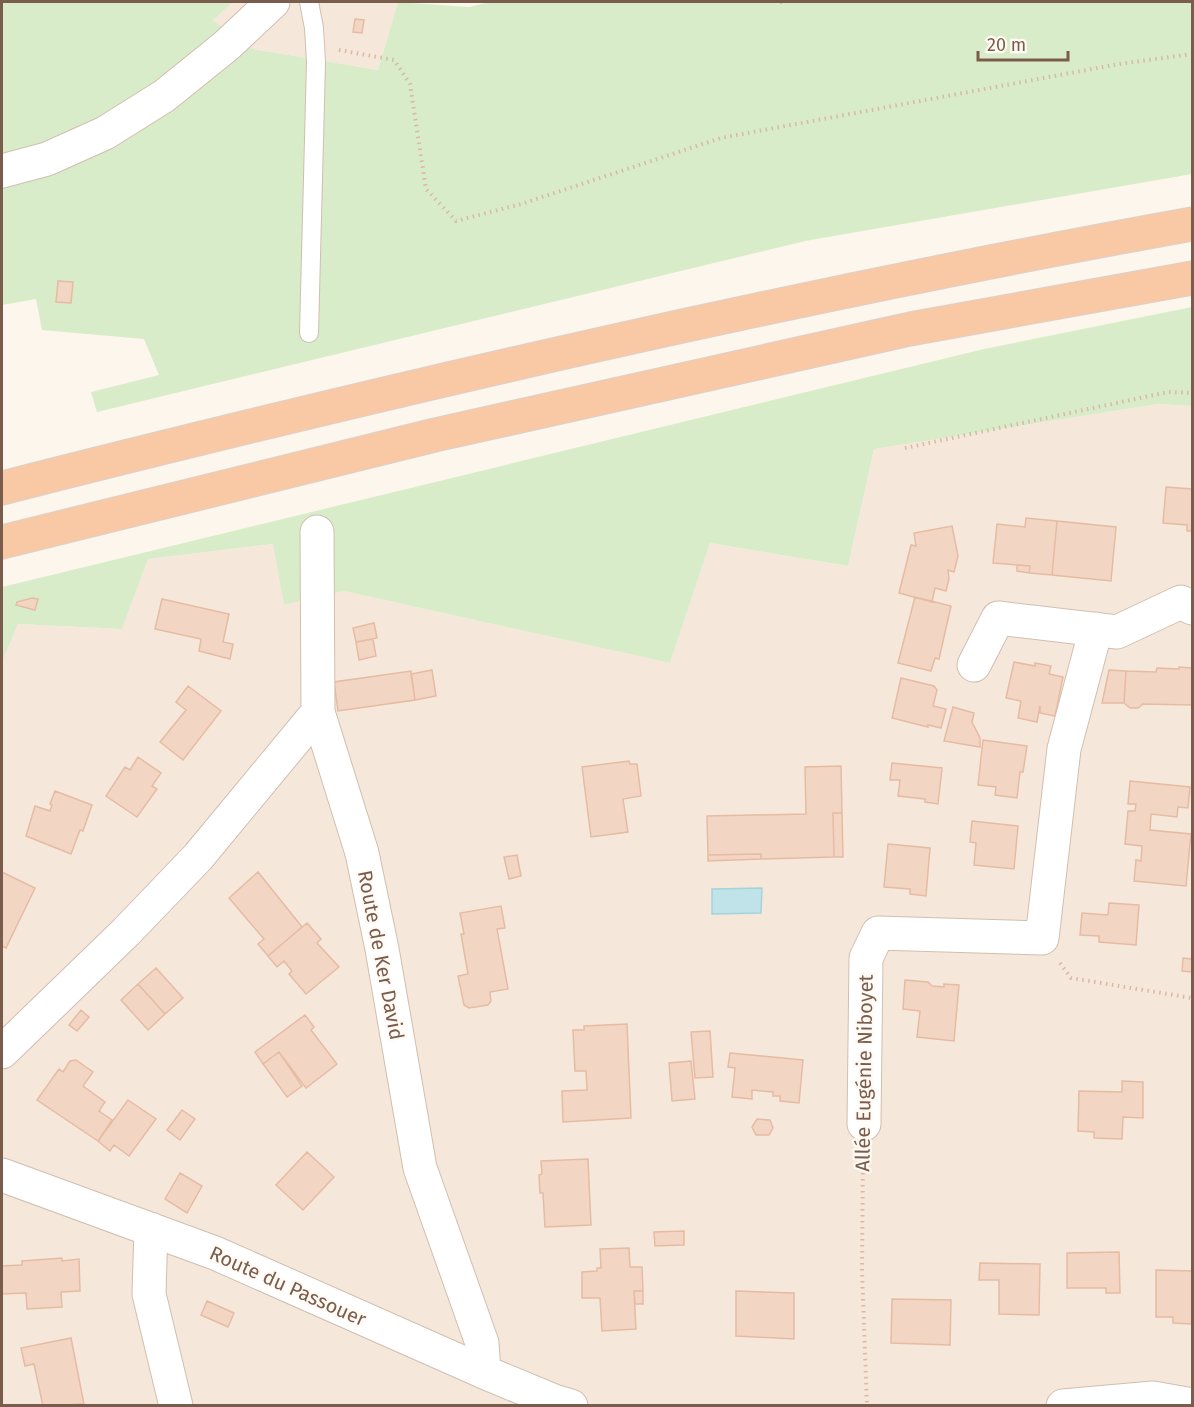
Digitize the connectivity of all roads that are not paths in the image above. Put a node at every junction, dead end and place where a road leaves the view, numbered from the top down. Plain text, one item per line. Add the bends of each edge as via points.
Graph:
1 (273, 2) edge
2 (309, 2) edge
3 (2, 171) edge
4 (1192, 224) edge
5 (1192, 278) edge
6 (309, 333) dead end
7 (2, 488) edge
8 (317, 532) dead end
9 (2, 542) edge
10 (1192, 608) edge
11 (1096, 629) junction
12 (974, 665) dead end
13 (318, 712) junction
14 (2, 1052) edge
15 (864, 1124) road end
16 (2, 1175) edge
17 (152, 1229) junction
18 (484, 1372) junction
19 (1192, 1404) edge
20 (176, 1406) edge
21 (571, 1406) edge
22 (1063, 1406) edge

1 - 3 street via 226,46 155,102 105,133 47,159
2 - 6 lane via 316,62
4 - 7 highway via 688,324
5 - 9 highway via 899,332 435,435
8 - 13 street, Route de Ker David
10 - 11 street via 1181,602 1117,633
11 - 12 street via 998,618
11 - 15 street, Allée Eugénie Niboyet via 1064,749 1042,938 878,933 866,958
13 - 14 street via 198,857
13 - 18 street, Route de Ker David via 362,853 420,1168 482,1343
16 - 17 street, Route du Passouer
17 - 18 street, Route du Passouer
17 - 20 street via 149,1294
18 - 21 street, Route du Passouer
19 - 22 street via 1153,1398

